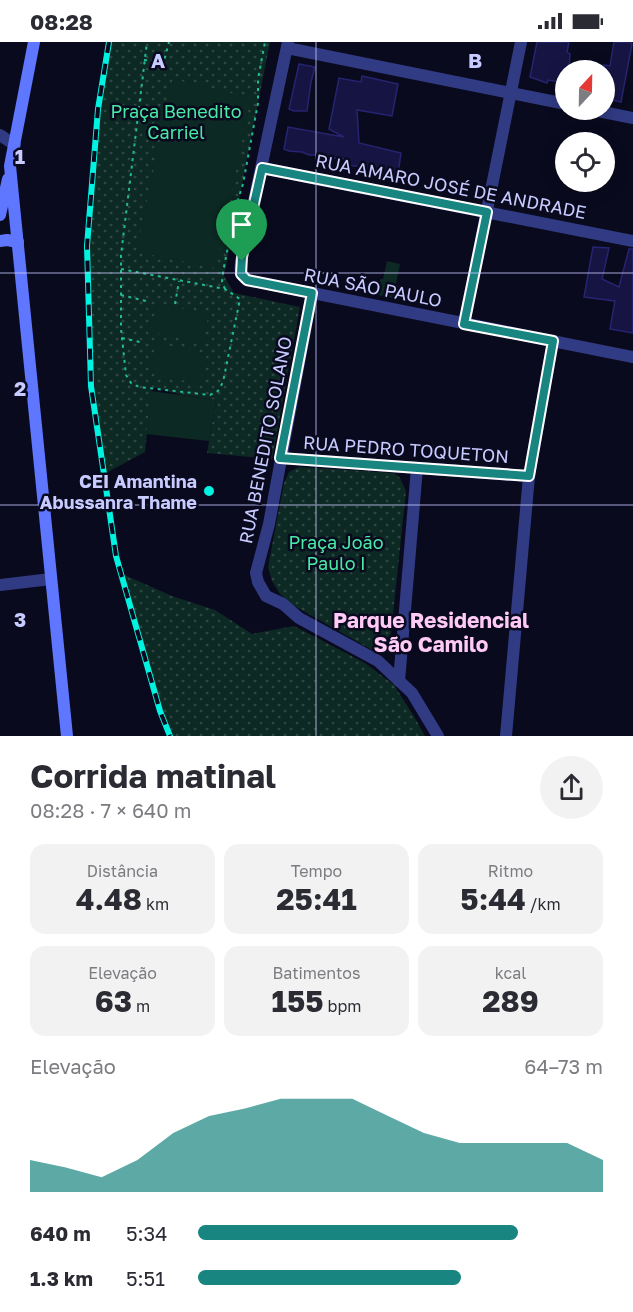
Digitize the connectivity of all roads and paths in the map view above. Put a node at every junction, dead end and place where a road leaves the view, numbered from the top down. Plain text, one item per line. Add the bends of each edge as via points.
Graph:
1 (34, 42) edge
2 (147, 42) edge
3 (169, 42) edge
4 (265, 42) edge
5 (521, 42) edge
6 (287, 45) edge
7 (144, 60) junction
8 (511, 93) junction
9 (555, 102) edge
10 (615, 114) edge
11 (633, 118) edge
12 (0, 135) edge
13 (15, 145) junction
14 (10, 166) junction
15 (262, 168) junction
16 (487, 212) junction
17 (0, 215) edge
18 (633, 241) edge
19 (0, 242) edge
20 (18, 242) junction
21 (121, 269) junction
22 (179, 281) junction
23 (225, 289) junction
24 (312, 293) junction
25 (121, 295) junction
26 (150, 302) dead end
27 (175, 304) dead end
28 (464, 324) junction
29 (122, 338) junction
30 (553, 341) junction
31 (144, 343) dead end
32 (633, 357) edge
33 (280, 458) junction
34 (417, 468) junction
35 (529, 476) junction
36 (51, 579) junction
37 (0, 585) edge
38 (399, 681) junction
39 (67, 736) edge
40 (438, 736) edge
41 (506, 736) edge

1 - 13 main road
2 - 7 path
3 - 7 path via 164,61
4 - 23 path via 258,73 256,114 223,272
5 - 8 street
6 - 8 street
6 - 15 street
7 - 21 path
8 - 9 street
8 - 16 street
10 - 11 street
12 - 13 street
13 - 14 main road
14 - 17 main road
14 - 20 main road
15 - 16 street, RUA AMARO JOSÉ DE ANDRADE
15 - 24 street, RUA SÃO PAULO via 240,268 242,276
16 - 18 street, RUA AMARO JOSÉ DE ANDRADE
16 - 28 street
19 - 20 main road
20 - 36 main road
21 - 22 path
21 - 25 path
22 - 23 path
22 - 27 path
23 - 29 path via 240,299 223,382 214,394 131,383 126,375
24 - 28 street, RUA SÃO PAULO
24 - 33 street, RUA BENEDITO SOLANO
25 - 26 path
25 - 29 path
28 - 30 street, RUA SÃO PAULO
29 - 31 path
30 - 32 street, RUA SÃO PAULO
30 - 35 street
33 - 34 street, RUA PEDRO TOQUETON
33 - 38 street, RUA BENEDITO SOLANO via 256,573 259,586 299,618 378,661
34 - 35 street, RUA PEDRO TOQUETON
34 - 38 street
35 - 41 street
36 - 37 street
36 - 39 main road
38 - 40 street via 412,693

